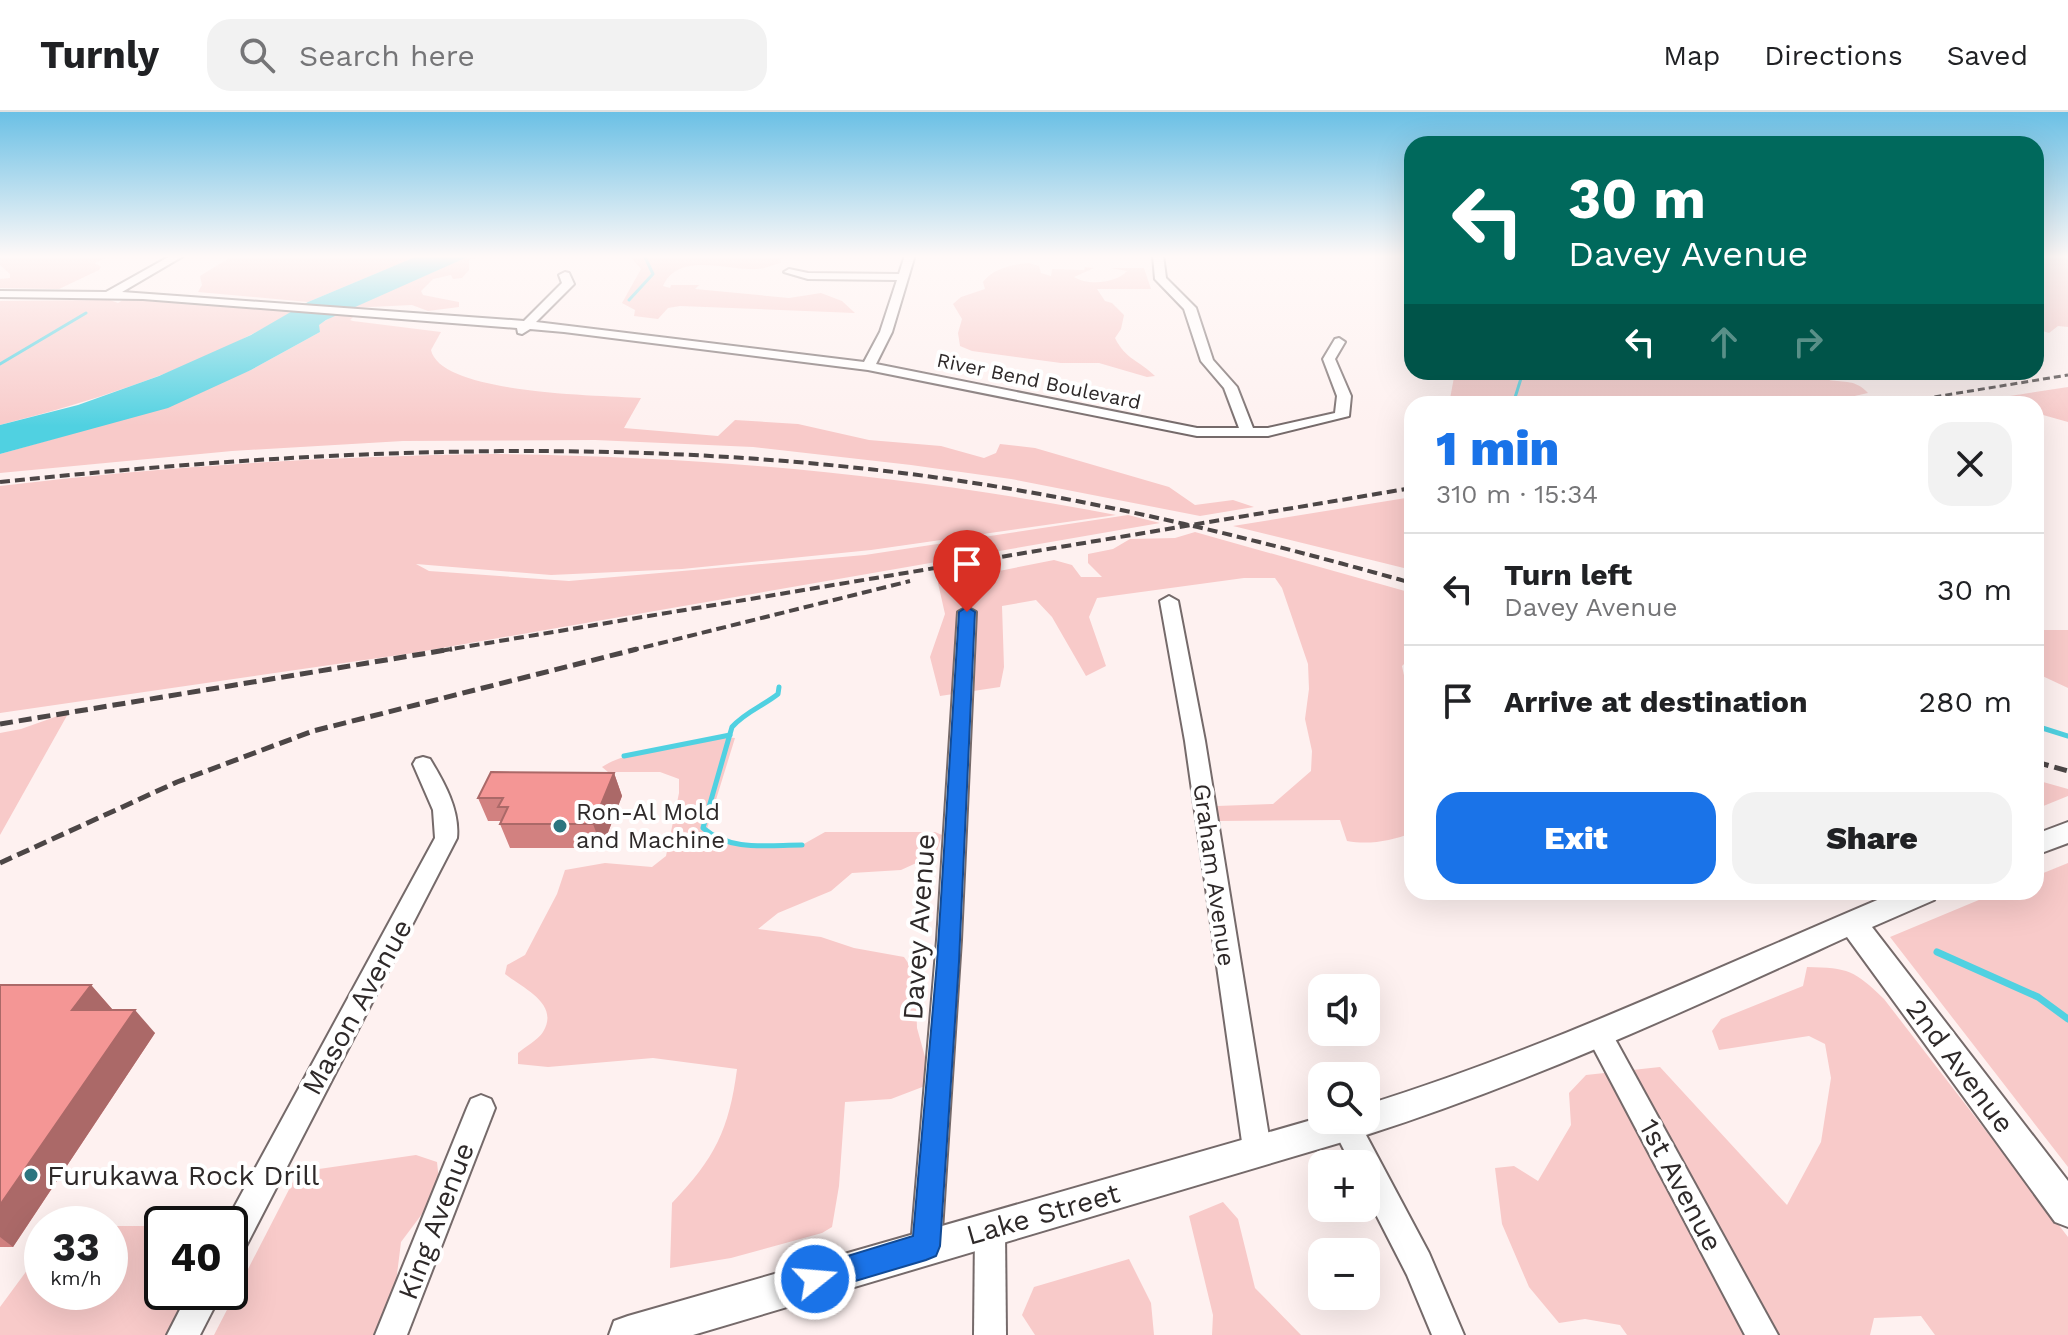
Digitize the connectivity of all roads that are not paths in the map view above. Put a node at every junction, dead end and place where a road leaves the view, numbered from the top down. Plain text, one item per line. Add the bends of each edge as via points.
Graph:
1 (340, 312) edge
2 (540, 312) edge
3 (891, 312) edge
4 (1191, 312) edge
5 (524, 328) junction
6 (1339, 342) dead end
7 (868, 366) junction
8 (1248, 434) junction
9 (1169, 601) dead end
10 (967, 612) dead end
11 (423, 764) dead end
12 (2068, 832) edge
13 (2044, 842) edge
14 (1905, 900) edge
15 (1852, 922) junction
16 (1600, 1036) junction
17 (481, 1108) dead end
18 (1380, 1115) edge
19 (1314, 1134) edge
20 (1257, 1149) junction
21 (1380, 1191) edge
22 (2068, 1210) edge
23 (248, 1211) edge
24 (990, 1231) junction
25 (926, 1246) junction
26 (196, 1310) edge
27 (183, 1335) edge
28 (391, 1335) edge
29 (628, 1335) edge
30 (990, 1335) edge
31 (1448, 1335) edge
32 (1762, 1335) edge

1 - 5 street, River Bend Boulevard via 432,325
2 - 5 street
3 - 7 street
4 - 8 street via 1207,361 1231,388
5 - 7 street, River Bend Boulevard
6 - 8 street, River Bend Boulevard via 1329,359 1344,396 1342,416
7 - 8 street, River Bend Boulevard via 1163,427
9 - 20 street, Graham Avenue
10 - 25 street, Davey Avenue
11 - 23 street, Mason Avenue via 449,827 446,838
12 - 13 street
14 - 15 street, Lake Street
15 - 16 street, Lake Street
15 - 22 street, 2nd Avenue
16 - 18 street, Lake Street
16 - 32 street, 1st Avenue
17 - 28 street, King Avenue
19 - 20 street, Lake Street
20 - 24 street, Lake Street
21 - 31 street
24 - 25 street, Lake Street
24 - 30 street
25 - 29 street, Lake Street
26 - 27 street

